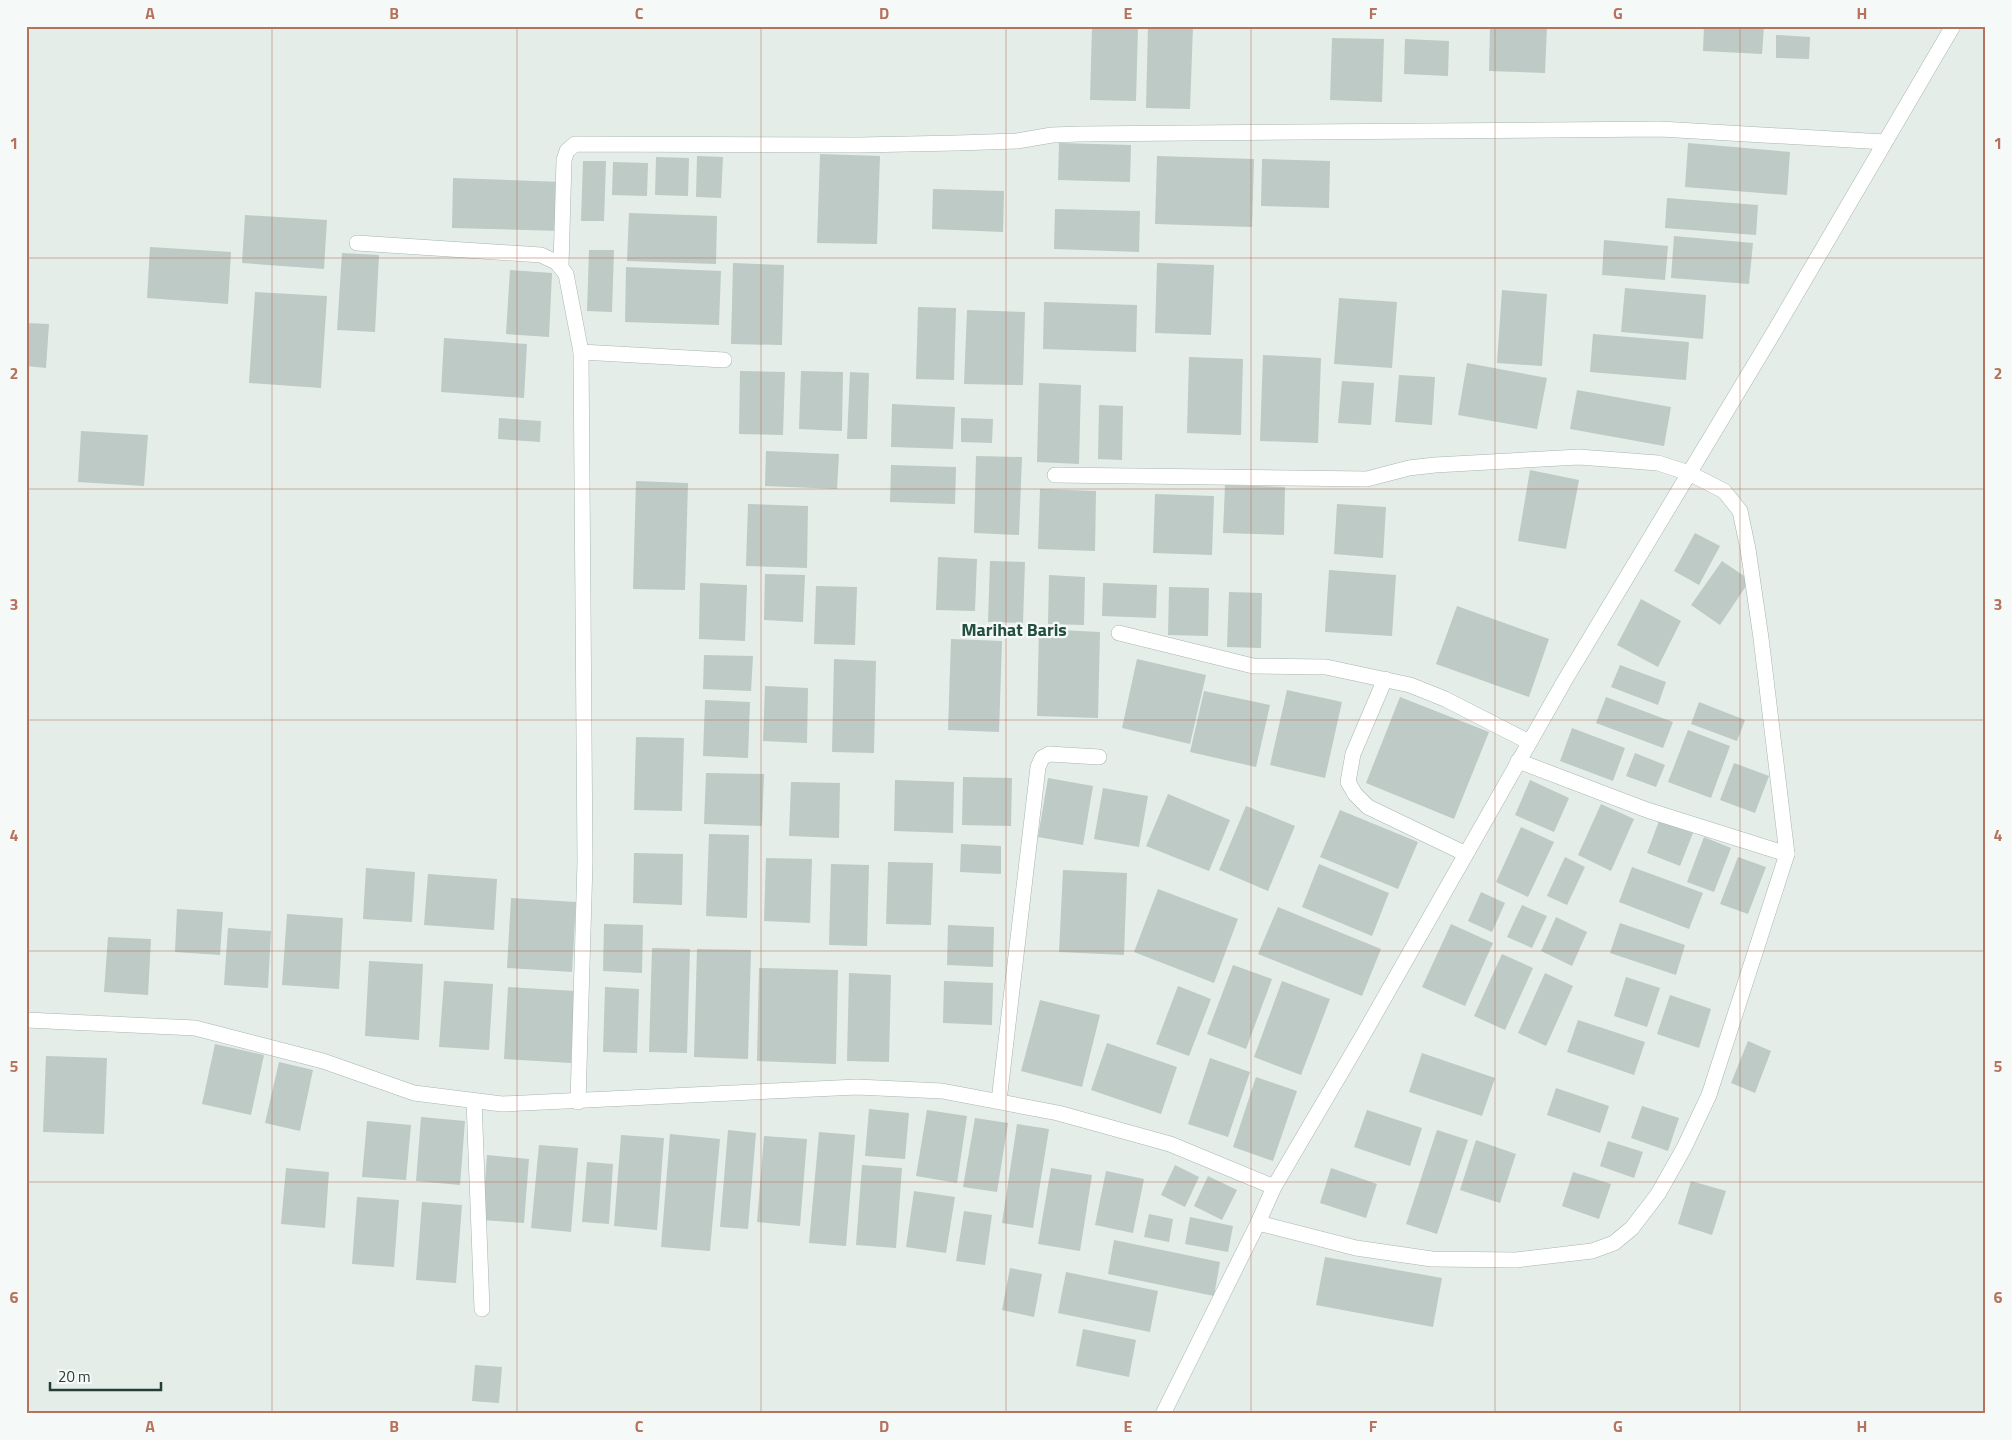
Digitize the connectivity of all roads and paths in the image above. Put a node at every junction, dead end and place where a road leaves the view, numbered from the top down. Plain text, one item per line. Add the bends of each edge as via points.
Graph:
1 (1954, 26) edge
2 (1886, 142) junction
3 (357, 243) dead end
4 (561, 266) junction
5 (581, 352) junction
6 (724, 360) dead end
7 (1689, 473) junction
8 (1055, 475) dead end
9 (1119, 633) dead end
10 (1385, 679) junction
11 (1529, 742) junction
12 (1099, 757) dead end
13 (1518, 761) junction
14 (1466, 854) junction
15 (1787, 854) junction
16 (26, 1020) edge
17 (999, 1100) junction
18 (474, 1101) junction
19 (578, 1102) junction
20 (1274, 1187) junction
21 (1258, 1223) junction
22 (482, 1309) dead end
23 (1164, 1414) edge

1 - 2 street
2 - 4 street via 1660,129 1080,134 1011,141 878,144 575,144 567,151 564,160
2 - 7 street
3 - 4 street via 541,255
4 - 5 street via 566,274
5 - 6 street
5 - 19 street via 585,862
7 - 8 street via 1658,464 1579,457 1434,465 1367,479
7 - 11 street
7 - 15 street via 1724,490 1740,511 1761,638
9 - 10 street via 1253,666 1326,667
10 - 11 street via 1445,699
10 - 14 street via 1353,754 1348,782 1368,807
11 - 13 street
12 - 17 street via 1049,754 1042,758 1038,767
13 - 14 street
13 - 15 street via 1647,810
14 - 20 street
15 - 21 street via 1709,1095 1658,1194 1632,1228 1614,1243 1592,1252 1516,1260 1432,1259 1356,1248
16 - 18 street via 195,1028 323,1061 414,1093
17 - 19 street via 942,1091 856,1087
17 - 20 street via 1058,1112 1170,1144
18 - 19 street via 502,1104
18 - 22 street
20 - 21 street
21 - 23 street

